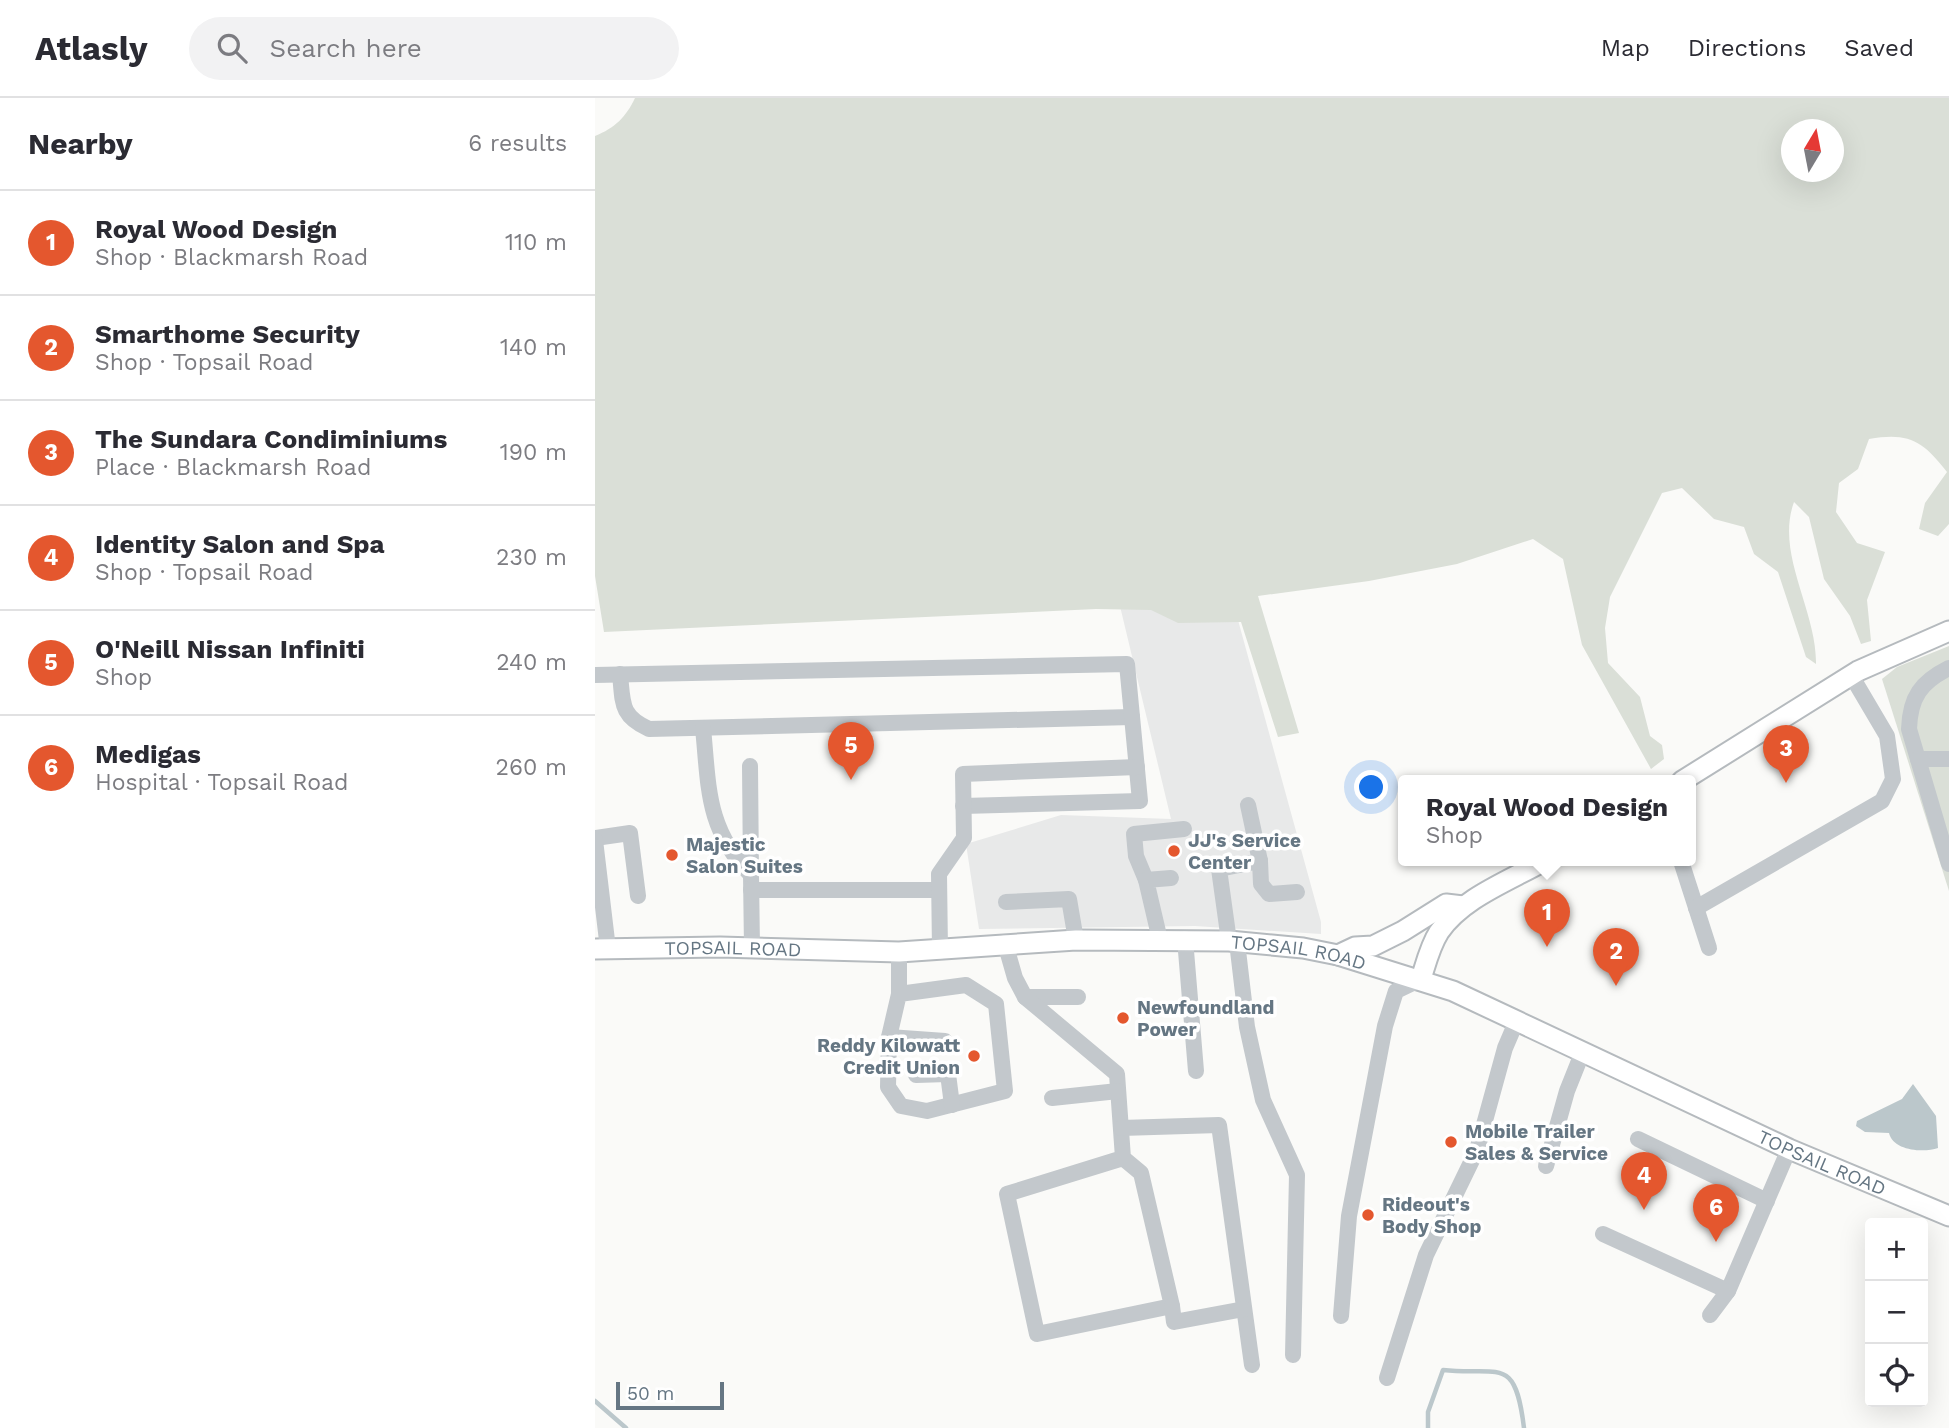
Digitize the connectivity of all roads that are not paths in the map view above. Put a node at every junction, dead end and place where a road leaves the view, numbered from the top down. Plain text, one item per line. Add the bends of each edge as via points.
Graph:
1 (1949, 631) edge
2 (1949, 668) edge
3 (620, 674) junction
4 (595, 675) edge
5 (1851, 675) junction
6 (1132, 717) junction
7 (703, 728) junction
8 (1918, 759) junction
9 (1949, 759) edge
10 (750, 766) dead end
11 (1137, 767) junction
12 (1692, 775) edge
13 (1248, 805) dead end
14 (963, 806) junction
15 (1943, 820) edge
16 (1184, 829) dead end
17 (595, 839) edge
18 (1260, 861) junction
19 (1949, 864) edge
20 (1535, 866) edge
21 (1683, 866) edge
22 (1171, 878) dead end
23 (1146, 880) junction
24 (751, 882) junction
25 (937, 890) junction
26 (1297, 892) dead end
27 (638, 896) dead end
28 (1006, 902) dead end
29 (1463, 906) junction
30 (1696, 908) junction
31 (1185, 939) junction
32 (1076, 940) junction
33 (1160, 940) junction
34 (1233, 941) junction
35 (1005, 943) junction
36 (752, 948) junction
37 (1709, 948) dead end
38 (601, 949) edge
39 (940, 951) junction
40 (899, 952) junction
41 (1338, 956) junction
42 (1421, 979) junction
43 (899, 994) junction
44 (1025, 997) junction
45 (1078, 997) dead end
46 (1517, 1020) junction
47 (889, 1037) junction
48 (945, 1041) dead end
49 (1583, 1051) junction
50 (1196, 1071) dead end
51 (916, 1076) dead end
52 (1118, 1091) junction
53 (1052, 1098) dead end
54 (951, 1105) junction
55 (1121, 1128) junction
56 (1637, 1139) dead end
57 (1789, 1149) junction
58 (1123, 1158) junction
59 (1546, 1166) dead end
60 (1767, 1201) junction
61 (1949, 1216) edge
62 (1603, 1234) dead end
63 (1728, 1291) junction
64 (1172, 1306) junction
65 (1244, 1310) junction
66 (1710, 1315) dead end
67 (1341, 1316) dead end
68 (1293, 1355) dead end
69 (1252, 1364) dead end
70 (1387, 1378) dead end

1 - 5 main road
2 - 8 street via 1923,684 1913,700 1909,729
3 - 4 street
3 - 6 street via 1127,664
3 - 7 street via 623,705 631,721 649,729
5 - 12 main road
5 - 30 street via 1887,736 1893,779 1882,800
6 - 7 street
6 - 11 street
7 - 24 street via 719,835
8 - 9 street
8 - 15 street
10 - 24 street
11 - 14 street via 963,774
11 - 14 street via 1140,801
13 - 18 street
14 - 25 street via 964,838 939,874
15 - 19 street
16 - 23 street via 1134,834 1136,856
17 - 27 street via 630,833
17 - 38 street
18 - 26 street via 1261,884 1269,894
18 - 34 street via 1219,869
20 - 29 main road
21 - 30 street
22 - 23 street
23 - 33 street
24 - 25 street
24 - 36 street
25 - 39 street
28 - 32 street via 1069,899
29 - 41 main road via 1446,904 1403,932
29 - 42 main road via 1438,933
30 - 37 street
31 - 33 main road, TOPSAIL ROAD
31 - 34 main road, TOPSAIL ROAD
31 - 50 street
32 - 33 main road, TOPSAIL ROAD
32 - 35 main road, TOPSAIL ROAD
34 - 41 main road, TOPSAIL ROAD
34 - 68 street via 1263,1100 1297,1175
35 - 39 main road, TOPSAIL ROAD
35 - 44 street
36 - 38 main road, TOPSAIL ROAD
36 - 40 main road, TOPSAIL ROAD
39 - 40 main road, TOPSAIL ROAD
40 - 43 street
41 - 42 main road, TOPSAIL ROAD
42 - 46 main road, TOPSAIL ROAD
42 - 67 street via 1396,991 1385,1026 1349,1216
43 - 47 street
43 - 54 street via 966,985 996,1004 1005,1091
44 - 45 street
44 - 52 street via 1117,1074
46 - 49 main road, TOPSAIL ROAD
46 - 70 street via 1477,1150 1426,1255
47 - 48 street
47 - 54 street via 888,1087 901,1106 927,1111
49 - 57 main road, TOPSAIL ROAD
49 - 59 street
51 - 54 street via 948,1074
52 - 53 street
52 - 55 street
55 - 58 street
55 - 65 street via 1219,1125
56 - 60 street
57 - 60 street
57 - 61 main road, TOPSAIL ROAD
58 - 64 street via 1141,1173
58 - 64 street via 1007,1195 1037,1334
60 - 63 street
62 - 63 street
63 - 66 street
64 - 65 street via 1174,1322
65 - 69 street

